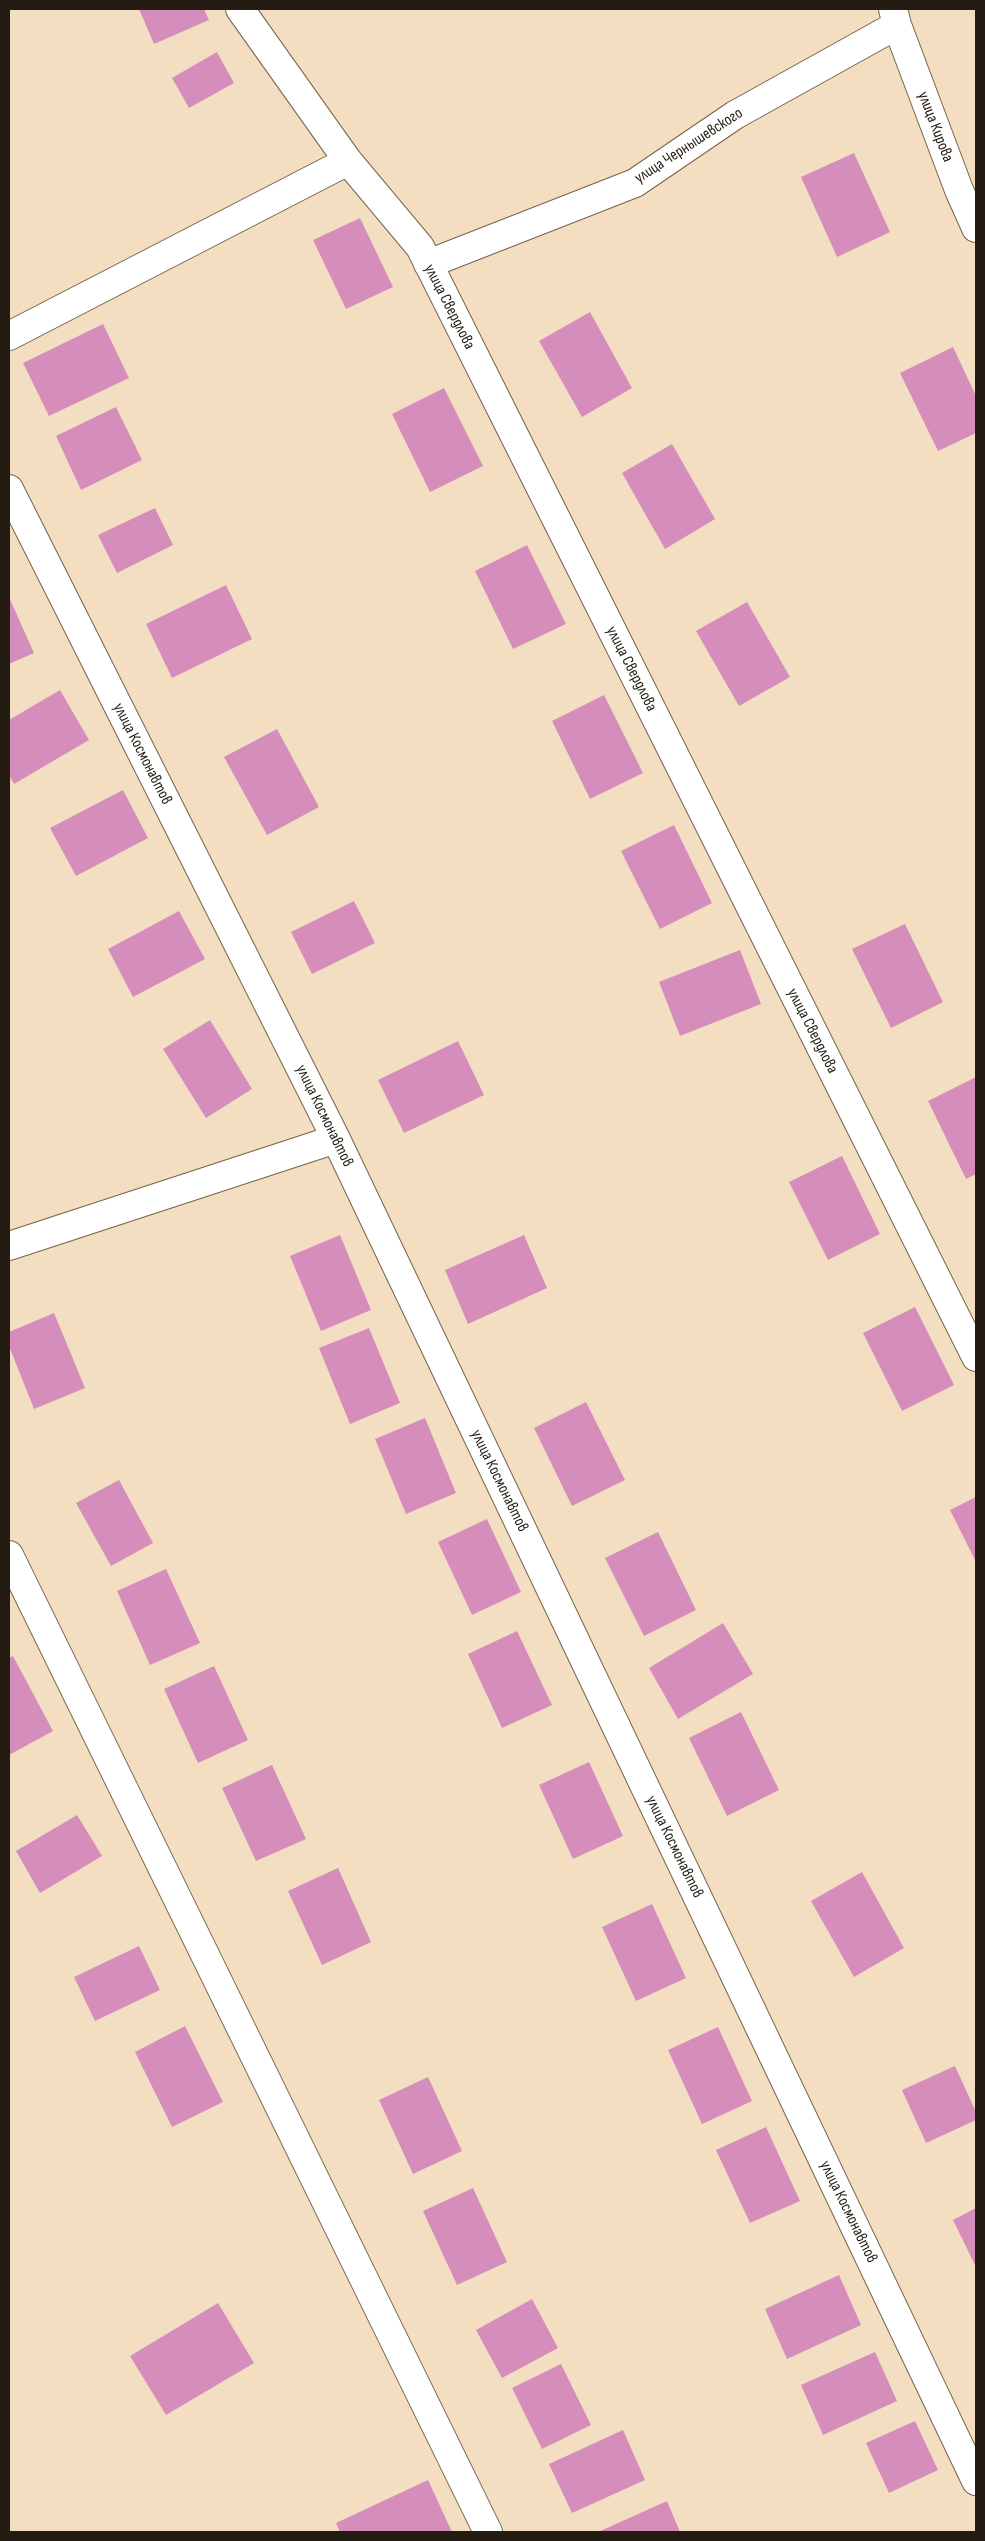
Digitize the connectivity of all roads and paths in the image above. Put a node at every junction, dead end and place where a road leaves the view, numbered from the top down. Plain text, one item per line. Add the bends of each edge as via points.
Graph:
1 (240, 9) edge
2 (895, 17) edge
3 (348, 161) junction
4 (968, 186) edge
5 (976, 228) edge
6 (428, 264) junction
7 (9, 336) edge
8 (9, 489) edge
9 (336, 1139) junction
10 (9, 1246) edge
11 (976, 1358) edge
12 (9, 1555) edge
13 (976, 2481) edge
14 (488, 2532) edge

1 - 3 street, улица Свердлова
2 - 4 street, улица Кирова
2 - 6 street, улица Чернышевского via 736,115 635,183
3 - 6 street, улица Свердлова via 420,247
3 - 7 street
4 - 5 street, улица Кирова
6 - 11 street, улица Свердлова
8 - 9 street, улица Космонавтов
9 - 10 street
9 - 13 street, улица Космонавтов
12 - 14 street

